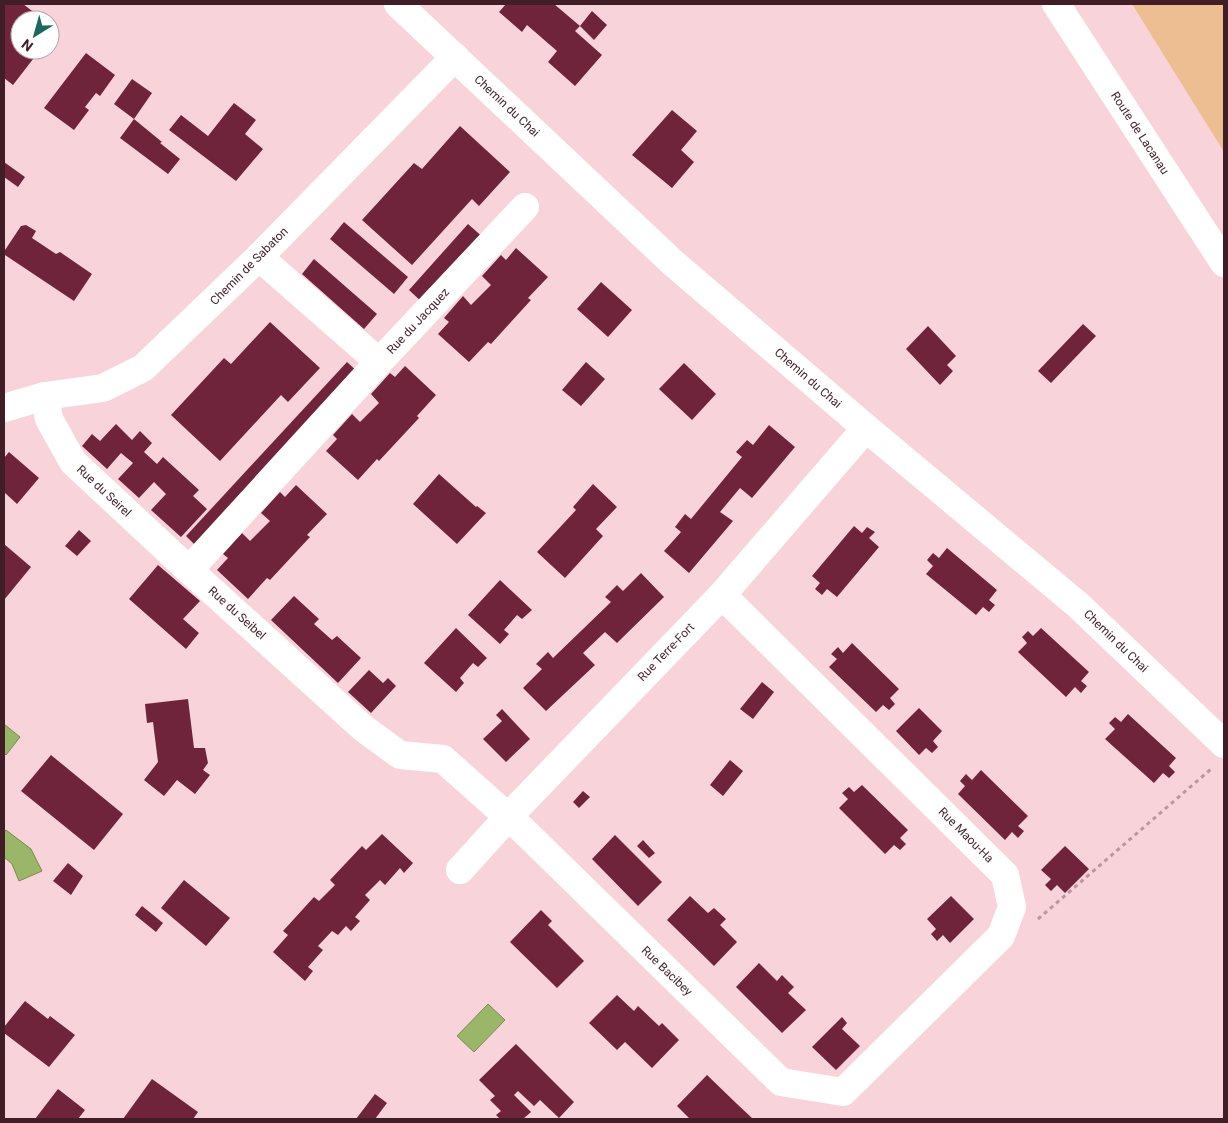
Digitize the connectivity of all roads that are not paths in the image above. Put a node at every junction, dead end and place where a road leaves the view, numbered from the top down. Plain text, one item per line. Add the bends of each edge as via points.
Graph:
1 (398, 4) edge
2 (1056, 4) edge
3 (455, 57) junction
4 (525, 207) dead end
5 (259, 257) junction
6 (1224, 263) edge
7 (379, 362) junction
8 (45, 396) junction
9 (4, 408) edge
10 (866, 428) junction
11 (189, 570) junction
12 (722, 595) junction
13 (1221, 754) edge
14 (508, 817) junction
15 (460, 870) dead end
16 (843, 1092) joint

1 - 3 street, Chemin du Chai
2 - 6 street, Route de Lacanau
3 - 5 street, Chemin de Sabaton
3 - 10 street, Chemin du Chai via 672,262
4 - 7 street, Rue du Jacquez
5 - 7 street, Rue du Jacquez
5 - 8 street, Chemin de Sabaton via 143,368 103,388
7 - 11 street
8 - 9 street, Chemin de Sabaton
8 - 11 street, Rue du Seirel via 49,419 72,462
10 - 12 street, Rue Terre-Fort
10 - 13 street, Chemin du Chai via 1078,605
11 - 14 street, Rue du Seibel via 363,728 400,755 443,759
12 - 14 street, Rue Terre-Fort
12 - 16 street, Rue Maou-Ha via 1005,874 1012,906 1001,936
14 - 15 street, Rue Terre-Fort
14 - 16 street, Rue Bacibey via 781,1082

